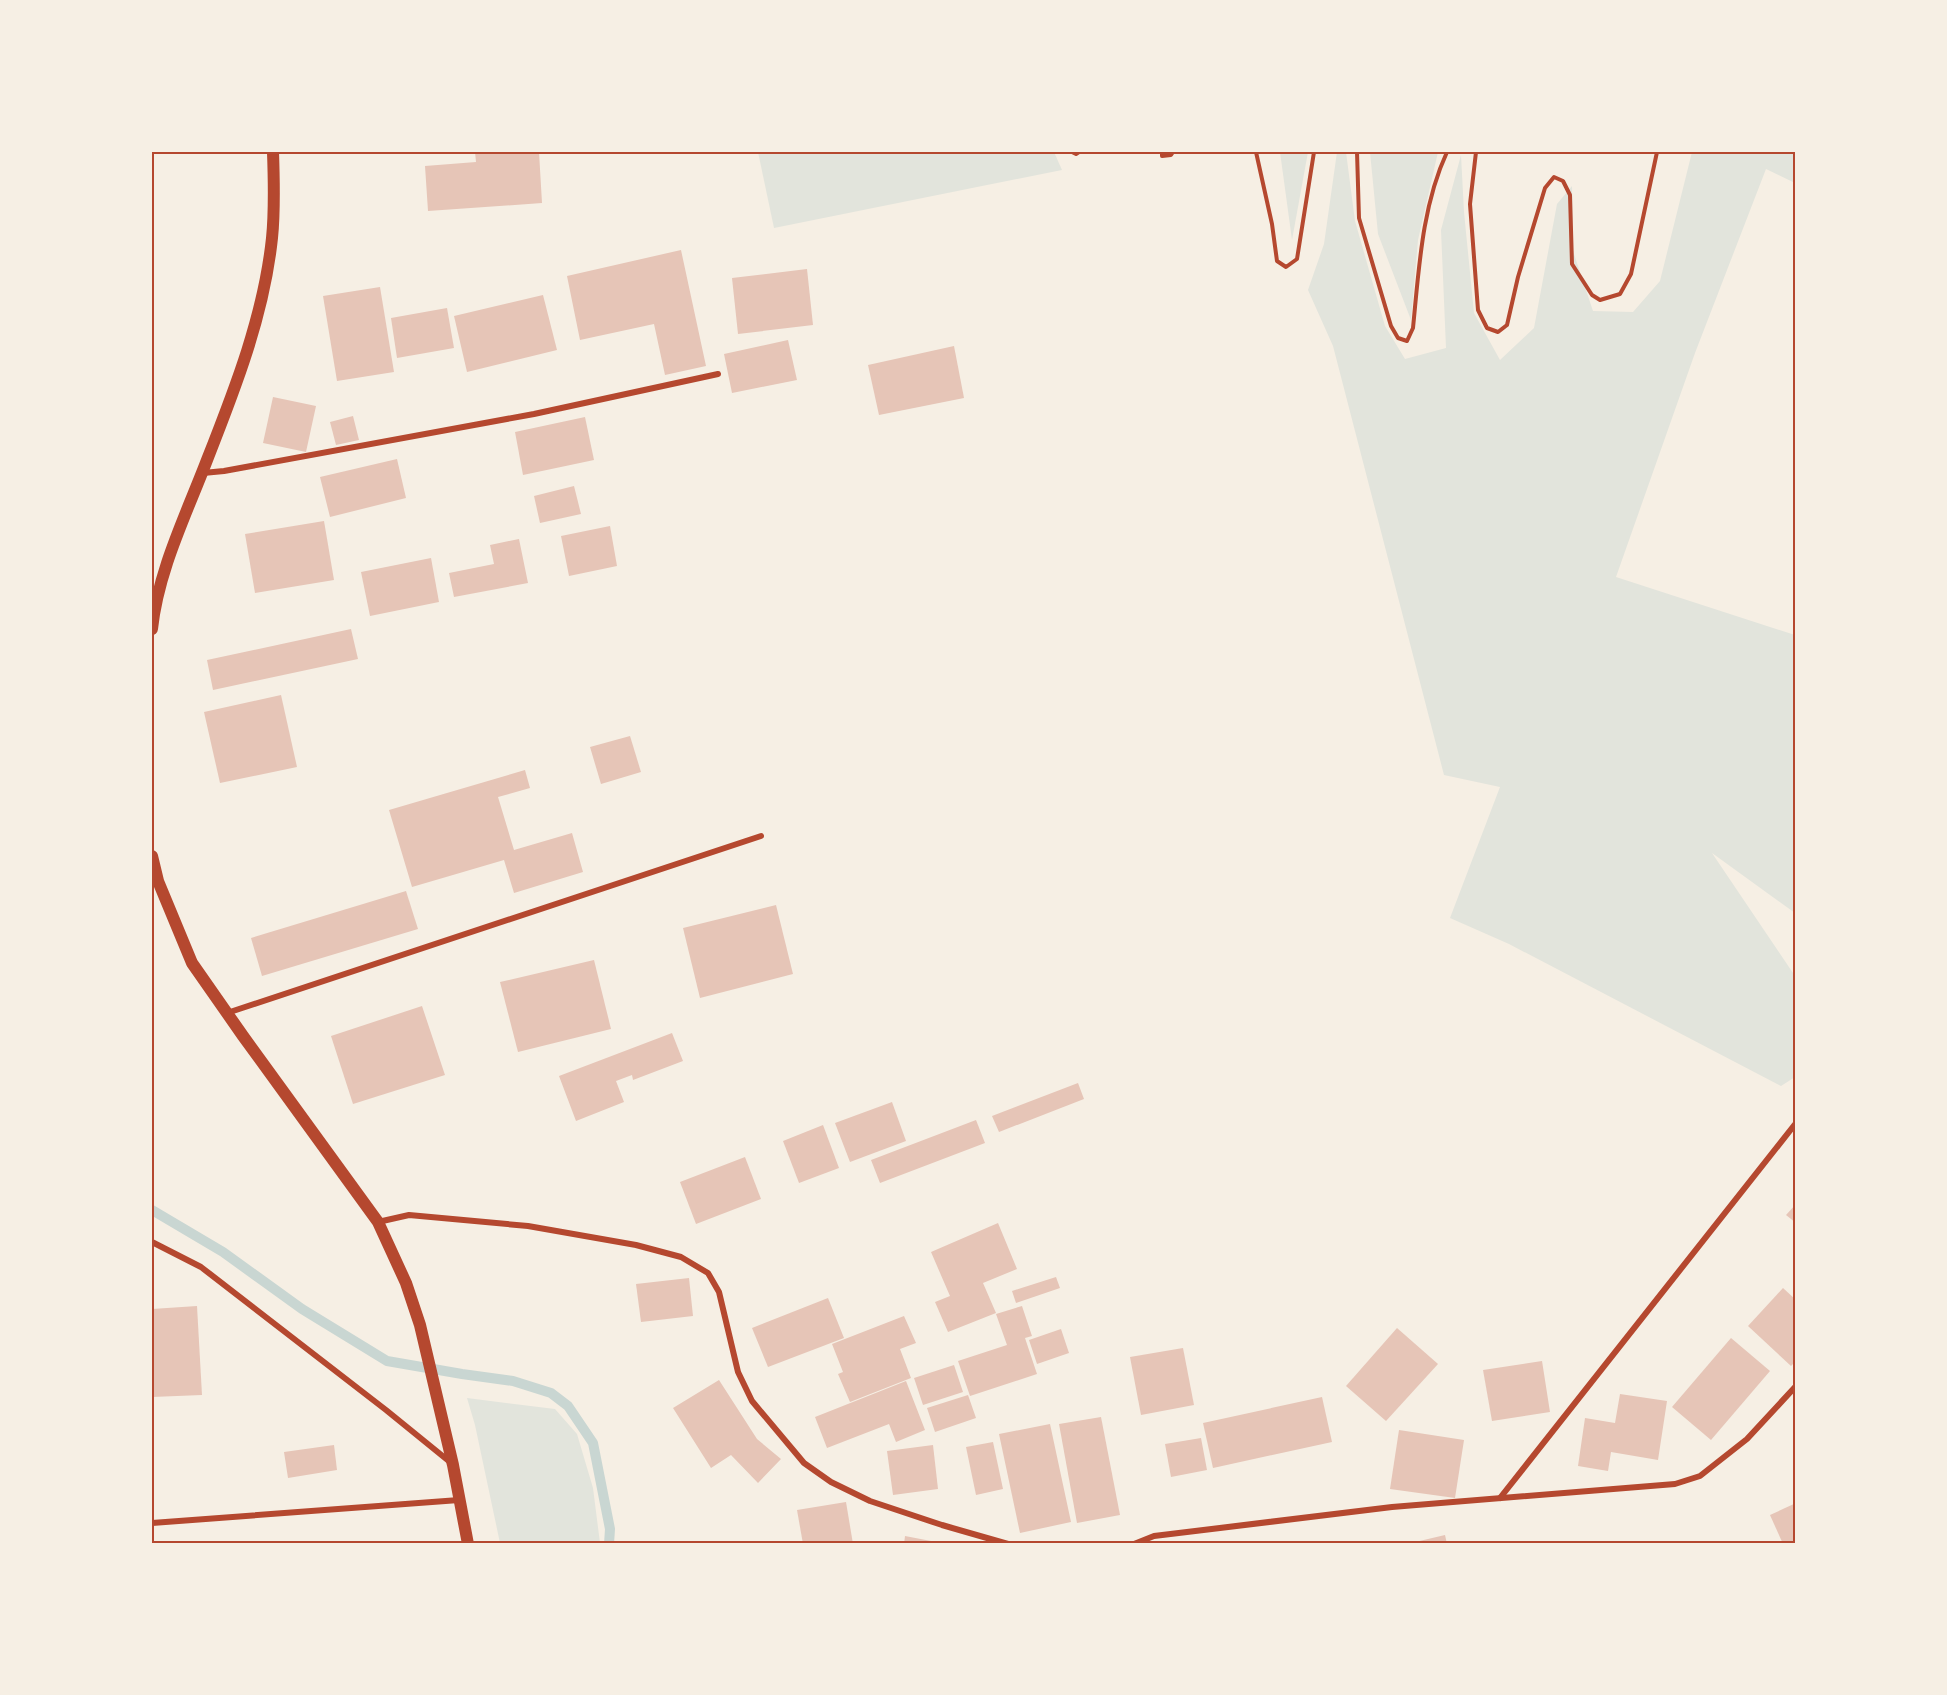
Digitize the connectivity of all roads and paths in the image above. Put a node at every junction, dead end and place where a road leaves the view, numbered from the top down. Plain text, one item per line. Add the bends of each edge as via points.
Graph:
1 (273, 152) edge
2 (1072, 152) edge
3 (1078, 152) edge
4 (1162, 152) edge
5 (1173, 152) edge
6 (1256, 152) edge
7 (1314, 152) edge
8 (1357, 152) edge
9 (1447, 152) edge
10 (1476, 152) edge
11 (1657, 152) edge
12 (718, 374) dead end
13 (202, 473) junction
14 (152, 629) edge
15 (761, 836) dead end
16 (152, 856) edge
17 (227, 1013) junction
18 (1796, 1124) edge
19 (378, 1222) junction
20 (152, 1242) edge
21 (1796, 1386) edge
22 (453, 1465) junction
23 (1500, 1498) junction
24 (460, 1500) junction
25 (152, 1523) edge
26 (1154, 1536) junction
27 (468, 1544) edge
28 (1008, 1544) edge
29 (1134, 1544) edge
30 (1155, 1544) edge

1 - 13 main road via 272,239 263,288 239,377
2 - 3 path
4 - 5 path via 1162,156
6 - 7 path via 1277,261 1286,267 1298,259
8 - 9 path via 1359,218 1391,326 1398,338 1407,341 1413,328 1423,236 1438,172
10 - 11 path via 1470,204 1478,310 1487,328 1498,332 1507,325 1545,188 1554,177 1563,181 1570,195 1572,264 1592,295 1600,300 1620,294 1631,273
12 - 13 street via 534,414
13 - 14 main road via 161,584
15 - 17 street
16 - 17 main road via 158,881 192,963
17 - 19 main road
18 - 23 street
19 - 22 main road via 406,1282 420,1325
19 - 28 street via 409,1215 528,1226 681,1257 708,1273 718,1292 738,1372 752,1401 804,1463 870,1501
20 - 22 street via 201,1268
21 - 23 street via 1747,1439 1700,1476 1675,1484
22 - 24 main road
23 - 26 street
24 - 25 street
24 - 27 main road
26 - 29 street
26 - 30 street

